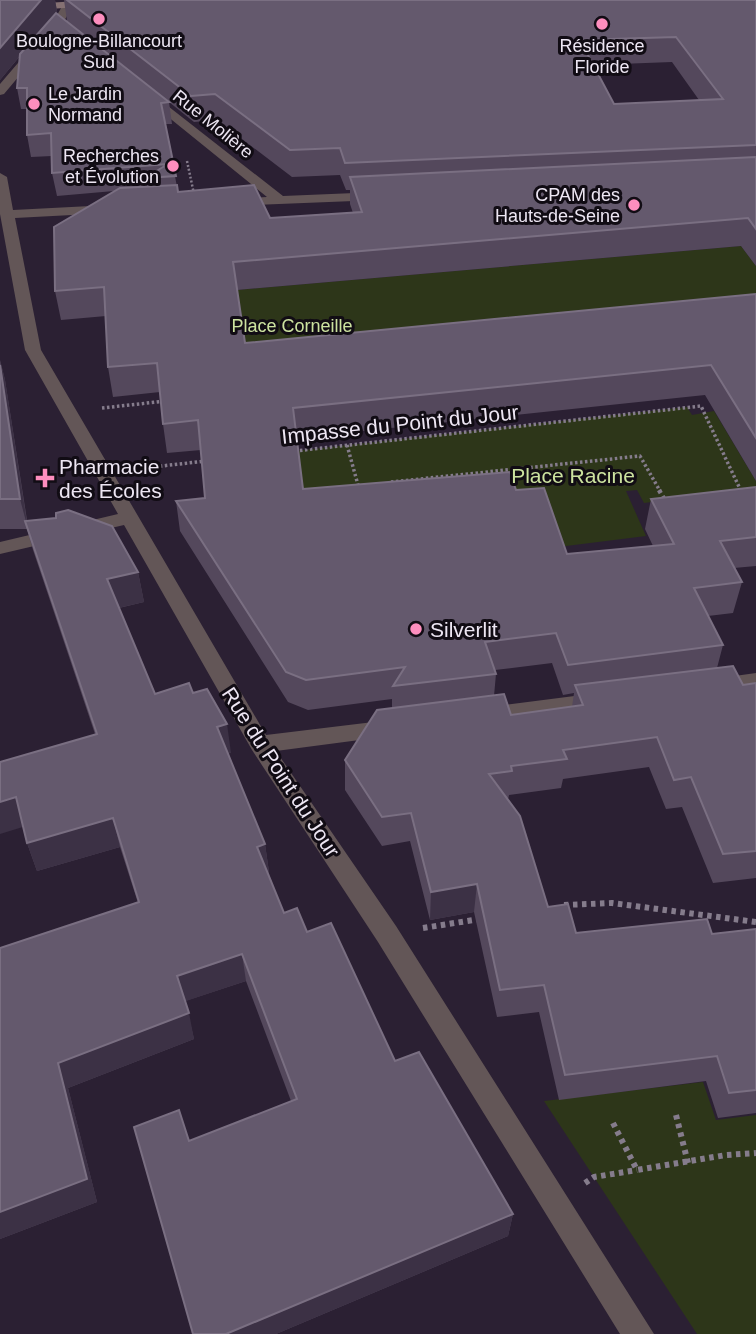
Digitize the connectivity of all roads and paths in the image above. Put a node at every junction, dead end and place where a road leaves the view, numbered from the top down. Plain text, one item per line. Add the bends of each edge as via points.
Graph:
1 (145, 0) edge
2 (91, 2) edge
3 (46, 3) edge
4 (68, 5) junction
5 (0, 9) edge
6 (58, 23) junction
7 (68, 32) edge
8 (141, 90) edge
9 (0, 91) edge
10 (0, 177) edge
11 (397, 195) edge
12 (280, 201) junction
13 (220, 204) edge
14 (129, 208) edge
15 (7, 214) junction
16 (168, 401) edge
17 (68, 412) junction
18 (347, 445) junction
19 (282, 453) edge
20 (213, 461) edge
21 (103, 473) junction
22 (385, 482) edge
23 (372, 484) edge
24 (731, 497) edge
25 (667, 505) edge
26 (128, 518) junction
27 (0, 548) edge
28 (756, 681) edge
29 (687, 690) edge
30 (619, 699) edge
31 (454, 720) edge
32 (413, 725) edge
33 (260, 744) junction
34 (556, 907) edge
35 (488, 918) edge
36 (756, 922) edge
37 (387, 934) junction
38 (676, 1115) dead end
39 (613, 1123) dead end
40 (756, 1153) edge
41 (688, 1163) junction
42 (637, 1170) junction
43 (554, 1201) junction
44 (638, 1334) edge

1 - 2 street
2 - 4 street
3 - 4 street
3 - 5 street
4 - 6 street
6 - 7 street
6 - 9 street
8 - 12 street, Rue Molière
10 - 15 street, Rue du Point du Jour
11 - 12 street
12 - 13 street
14 - 15 street
15 - 17 street, Rue du Point du Jour via 33,350
16 - 17 path
17 - 21 street, Rue du Point du Jour
18 - 19 path, Impasse du Point du Jour
18 - 23 path via 358,485
18 - 24 path, Impasse du Point du Jour via 701,406 743,496
20 - 21 path
21 - 26 street, Rue du Point du Jour
22 - 25 path via 640,456
26 - 27 street
26 - 33 street, Rue du Point du Jour
28 - 29 street
30 - 31 street
32 - 33 street
33 - 37 street, Rue du Point du Jour
34 - 36 path via 583,902 632,904
35 - 37 path
37 - 43 street, Rue du Point du Jour
38 - 41 path
39 - 42 path
40 - 41 path
41 - 42 path
42 - 43 path via 594,1177
43 - 44 street, Rue du Point du Jour

